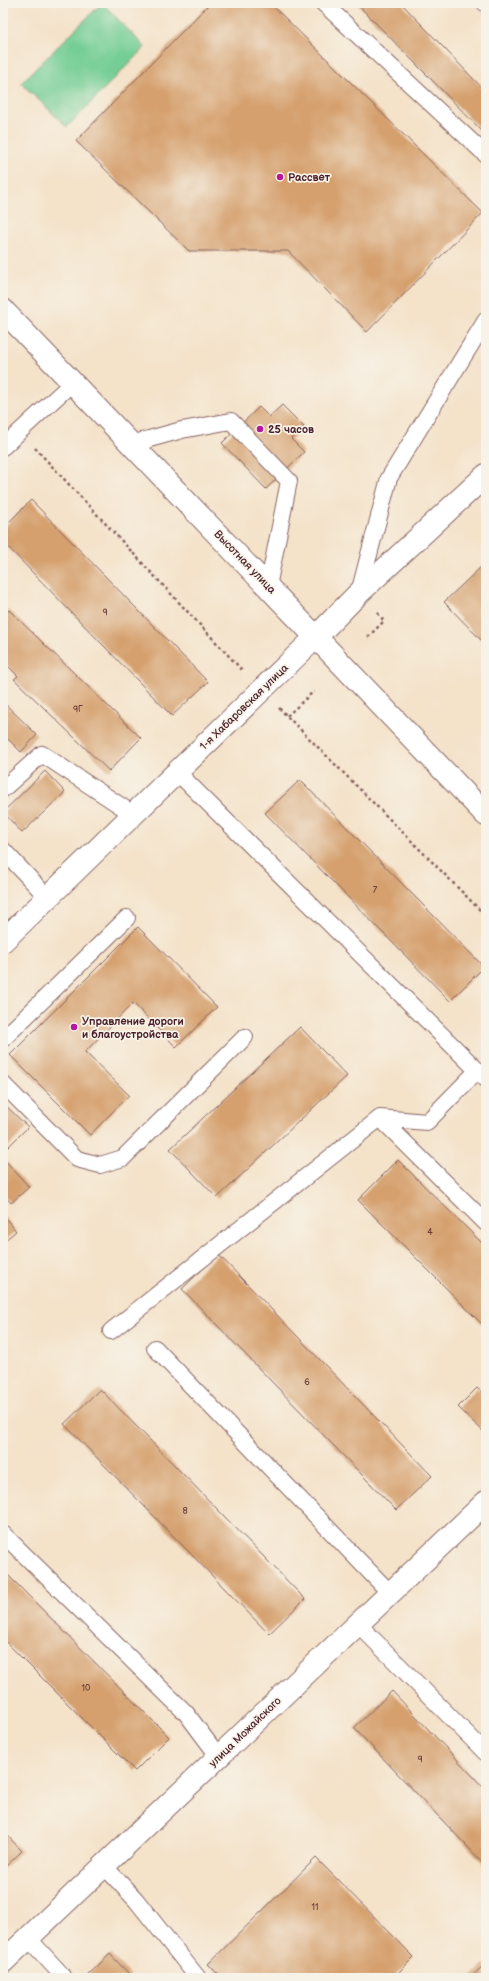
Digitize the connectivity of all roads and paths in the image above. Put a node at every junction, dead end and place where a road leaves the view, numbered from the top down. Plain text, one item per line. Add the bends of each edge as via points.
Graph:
1 (323, 3) edge
2 (486, 155) edge
3 (3, 310) edge
4 (486, 320) edge
5 (73, 382) junction
6 (20, 432) junction
7 (131, 444) junction
8 (3, 447) edge
9 (486, 475) edge
10 (268, 587) junction
11 (359, 593) junction
12 (376, 611) dead end
13 (316, 637) junction
14 (368, 637) dead end
15 (242, 670) dead end
16 (314, 691) dead end
17 (279, 708) dead end
18 (287, 716) junction
19 (177, 772) junction
20 (3, 789) edge
21 (133, 814) junction
22 (486, 815) edge
23 (3, 850) edge
24 (48, 898) junction
25 (486, 916) edge
26 (127, 918) dead end
27 (3, 941) edge
28 (245, 1037) dead end
29 (3, 1039) edge
30 (482, 1075) edge
31 (3, 1084) edge
32 (380, 1118) junction
33 (486, 1223) edge
34 (111, 1331) dead end
35 (155, 1348) dead end
36 (485, 1504) edge
37 (3, 1534) edge
38 (390, 1593) junction
39 (358, 1624) junction
40 (486, 1754) edge
41 (219, 1757) junction
42 (104, 1866) junction
43 (28, 1938) junction
44 (3, 1962) edge
45 (63, 1978) edge
46 (198, 1978) edge

1 - 2 lane
3 - 5 street, Высотная улица
4 - 11 lane via 389,478
5 - 6 lane
5 - 7 street, Высотная улица
6 - 8 lane
6 - 15 path
7 - 10 street, Высотная улица
7 - 10 lane via 182,430 231,421 289,481
9 - 11 street, 1-я Хабаровская улица
10 - 13 street, Высотная улица
11 - 13 street, 1-я Хабаровская улица
12 - 14 path via 384,621
13 - 19 street, 1-я Хабаровская улица
13 - 22 street, Высотная улица
16 - 18 path
17 - 18 path
18 - 25 path
19 - 21 street, 1-я Хабаровская улица
19 - 30 lane
20 - 21 lane via 42,754
21 - 24 street, 1-я Хабаровская улица
23 - 24 lane
24 - 27 street, 1-я Хабаровская улица
26 - 29 lane
28 - 31 lane via 123,1158 100,1165 77,1159
30 - 32 lane via 427,1122
32 - 33 lane
32 - 34 lane
35 - 38 lane
36 - 38 street, улица Можайского
37 - 41 lane via 186,1713
38 - 39 street, улица Можайского
39 - 40 lane
39 - 41 street, улица Можайского
41 - 42 street, улица Можайского
42 - 43 street, улица Можайского
42 - 46 lane via 136,1900
43 - 44 lane
43 - 45 lane

